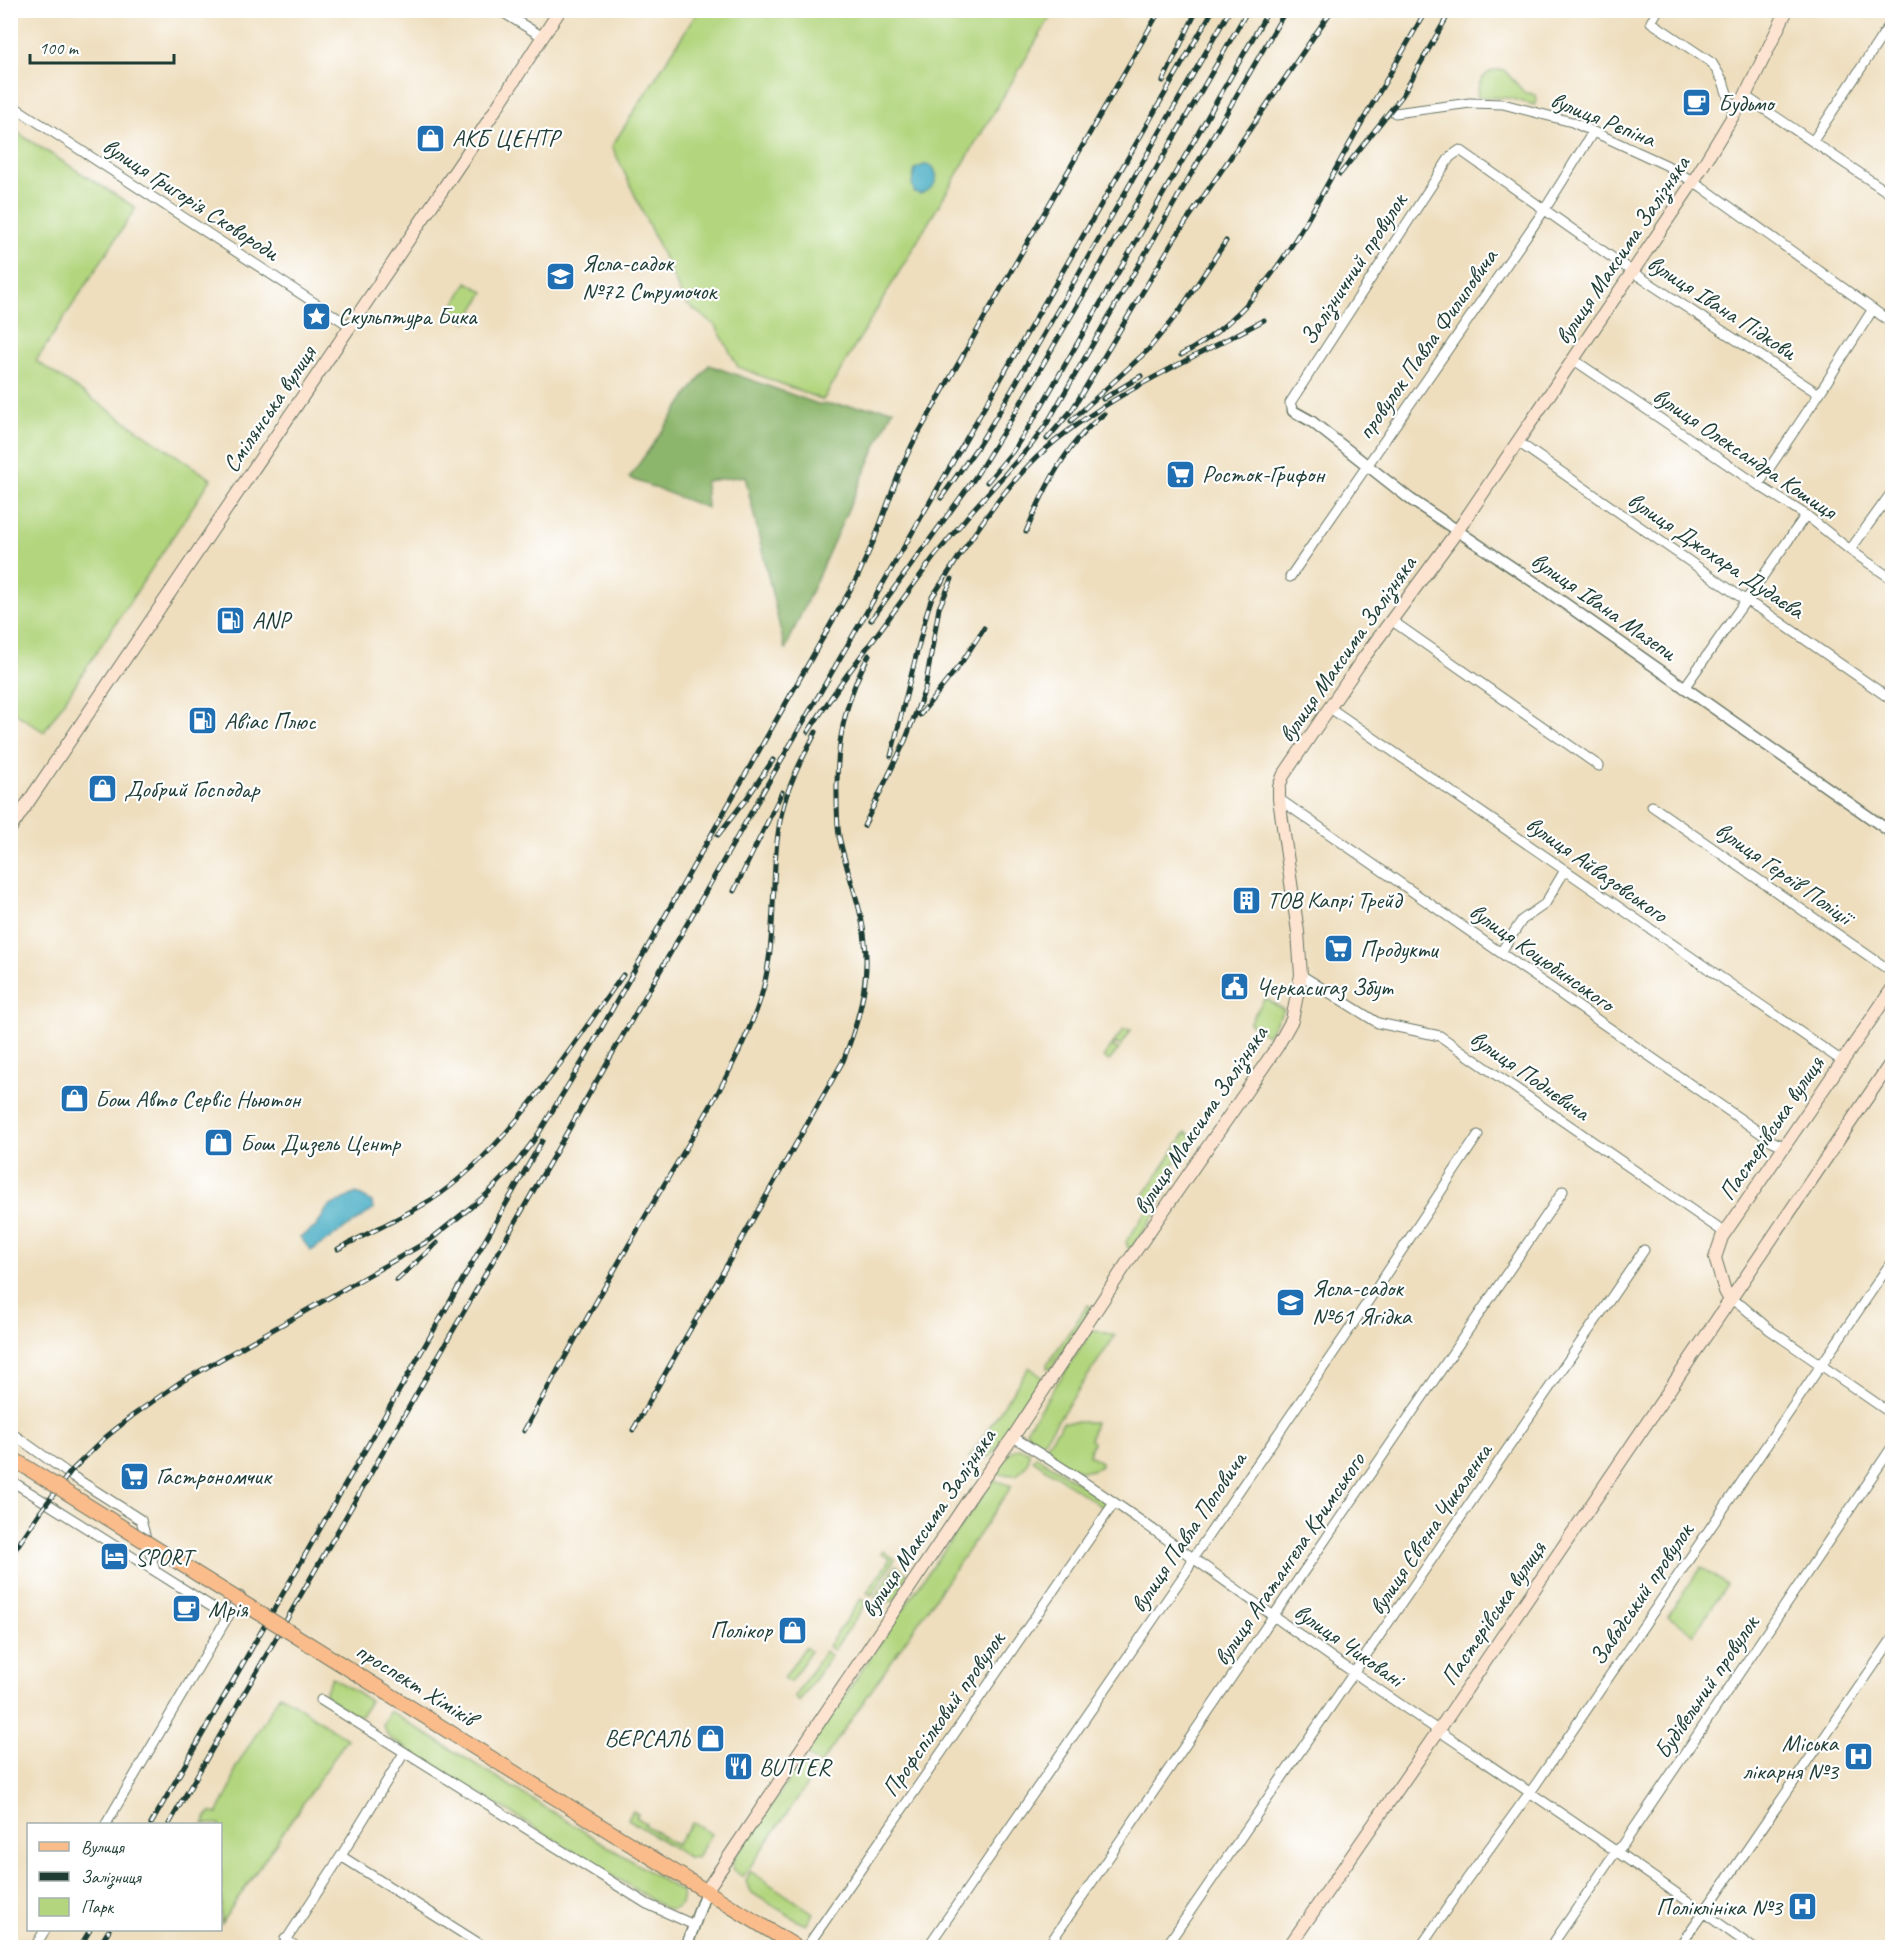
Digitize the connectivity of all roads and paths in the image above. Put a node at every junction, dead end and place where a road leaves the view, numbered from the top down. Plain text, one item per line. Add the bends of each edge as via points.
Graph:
1 (499, 10) edge
2 (560, 10) edge
3 (1658, 10) edge
4 (1787, 10) edge
5 (1893, 21) edge
6 (543, 37) junction
7 (1745, 96) junction
8 (10, 104) edge
9 (1395, 113) dead end
10 (1734, 115) junction
11 (1593, 132) junction
12 (1813, 141) junction
13 (1457, 151) joint
14 (1694, 182) junction
15 (1893, 195) edge
16 (1545, 209) junction
17 (1634, 273) junction
18 (1873, 309) junction
19 (1893, 323) edge
20 (350, 326) junction
21 (1574, 360) junction
22 (1819, 394) junction
23 (1293, 411) joint
24 (1518, 442) junction
25 (1366, 464) junction
26 (1758, 485) junction
27 (1893, 492) edge
28 (1806, 515) junction
29 (1458, 530) junction
30 (1850, 550) junction
31 (1290, 577) dead end
32 (1893, 579) edge
33 (1745, 600) junction
34 (1391, 620) junction
35 (1684, 688) junction
36 (1893, 700) edge
37 (1330, 708) junction
38 (1599, 766) dead end
39 (1279, 799) junction
40 (1653, 806) dead end
41 (10, 829) edge
42 (1893, 833) edge
43 (1565, 870) junction
44 (1501, 952) junction
45 (1893, 972) edge
46 (1300, 975) junction
47 (1893, 989) edge
48 (1842, 1061) junction
49 (1893, 1061) edge
50 (1478, 1135) dead end
51 (1783, 1146) junction
52 (1563, 1191) dead end
53 (1725, 1233) junction
54 (1644, 1250) dead end
55 (1893, 1261) edge
56 (1730, 1300) junction
57 (1821, 1365) junction
58 (1893, 1414) edge
59 (10, 1432) edge
60 (1013, 1437) junction
61 (1893, 1447) edge
62 (10, 1457) edge
63 (10, 1480) edge
64 (1114, 1503) junction
65 (146, 1537) junction
66 (1193, 1558) junction
67 (155, 1571) junction
68 (211, 1578) junction
69 (201, 1600) junction
70 (228, 1617) junction
71 (1274, 1617) junction
72 (1893, 1639) edge
73 (1354, 1673) junction
74 (321, 1700) dead end
75 (1439, 1730) junction
76 (404, 1753) junction
77 (1528, 1793) junction
78 (107, 1823) edge
79 (1616, 1851) junction
80 (341, 1856) junction
81 (706, 1891) junction
82 (1703, 1911) junction
83 (694, 1925) junction
84 (44, 1931) edge
85 (283, 1943) edge
86 (34, 1947) edge
87 (298, 1947) edge
88 (486, 1947) edge
89 (686, 1947) edge
90 (798, 1947) edge
91 (806, 1947) edge
92 (927, 1947) edge
93 (1047, 1947) edge
94 (1165, 1947) edge
95 (1288, 1947) edge
96 (1420, 1947) edge
97 (1550, 1947) edge
98 (1678, 1947) edge
99 (1753, 1947) edge

1 - 6 street
2 - 6 main road, Смілянська вулиця
3 - 10 street via 1652,22 1712,63 1723,81
4 - 7 main road, вулиця Максима Залізняка
5 - 12 street
6 - 20 main road, Смілянська вулиця
7 - 10 main road, вулиця Максима Залізняка
7 - 12 street
8 - 20 street, вулиця Григорія Сковороди
9 - 11 street, вулиця Рєпіна via 1470,103 1503,104 1572,122
10 - 14 main road, вулиця Максима Залізняка
11 - 14 street, вулиця Рєпіна
11 - 16 street, провулок Павла Филиповича
12 - 15 street
13 - 16 street, вулиця Івана Підкови via 1463,150
13 - 23 street, Залізничний провулок via 1290,403
14 - 17 main road, вулиця Максима Залізняка
14 - 18 street, вулиця Рєпіна
16 - 17 street, вулиця Івана Підкови
16 - 25 street, провулок Павла Филиповича
17 - 21 main road, вулиця Максима Залізняка
17 - 22 street, вулиця Івана Підкови
18 - 19 street, вулиця Рєпіна
18 - 22 street
20 - 41 main road, Смілянська вулиця
21 - 24 main road, вулиця Максима Залізняка
21 - 26 street, вулиця Олександра Кошиця
22 - 26 street
23 - 25 street, вулиця Івана Мазепи
24 - 29 main road, вулиця Максима Залізняка
24 - 33 street, вулиця Джохара Дудаєва
25 - 29 street, вулиця Івана Мазепи
25 - 31 street, провулок Павла Филиповича
26 - 28 street, вулиця Олександра Кошиця
27 - 30 street
28 - 30 street, вулиця Олександра Кошиця
28 - 33 street
29 - 34 main road, вулиця Максима Залізняка
29 - 35 street, вулиця Івана Мазепи
30 - 32 street, вулиця Олександра Кошиця
33 - 35 street
33 - 36 street, вулиця Джохара Дудаєва
34 - 37 main road, вулиця Максима Залізняка
34 - 38 street
35 - 42 street, вулиця Івана Мазепи
37 - 39 main road, вулиця Максима Залізняка via 1283,776
37 - 43 street, вулиця Айвазовського
39 - 44 street, вулиця Коцюбинського
39 - 46 main road, вулиця Максима Залізняка via 1298,932
40 - 45 street, вулиця Героїв Поліції
43 - 44 street via 1545,904 1522,920
43 - 48 street, вулиця Айвазовського
44 - 51 street, вулиця Коцюбинського
46 - 53 street, вулиця Поднєвича via 1378,1023 1440,1036
46 - 60 main road, вулиця Максима Залізняка via 1293,1020 1277,1047 1125,1266
47 - 48 main road, Пастерівська вулиця
48 - 51 main road, Пастерівська вулиця
49 - 56 main road, Пастерівська вулиця
50 - 66 street, вулиця Павла Поповича
51 - 53 main road, Пастерівська вулиця
52 - 71 street, вулиця Агатангела Кримського
53 - 56 main road, Пастерівська вулиця via 1715,1258
54 - 73 street, вулиця Євгена Чикаленка
55 - 57 street, Заводський провулок
56 - 57 street
56 - 75 main road, Пастерівська вулиця
57 - 58 street
57 - 77 street, Заводський провулок
59 - 65 street via 141,1520
60 - 64 street, вулиця Чиковані
60 - 81 main road, вулиця Максима Залізняка
61 - 79 street, Будівельний провулок
62 - 81 main road, проспект Хіміків, bridge
63 - 67 street
64 - 66 street, вулиця Чиковані
64 - 91 street, Профспілковий провулок
65 - 67 street
65 - 68 street
66 - 71 street, вулиця Чиковані
66 - 92 street, вулиця Павла Поповича
67 - 69 street
68 - 69 street
68 - 70 street via 240,1596
69 - 70 street
70 - 78 street
71 - 73 street, вулиця Чиковані
71 - 93 street, вулиця Агатангела Кримського
72 - 82 street
73 - 75 street, вулиця Чиковані
73 - 94 street, вулиця Євгена Чикаленка
74 - 76 street
75 - 77 street, вулиця Чиковані
75 - 95 main road, Пастерівська вулиця
76 - 80 street
76 - 83 street via 646,1904
77 - 79 street, вулиця Чиковані
77 - 96 street, Заводський провулок
79 - 82 street, вулиця Чиковані
79 - 97 street, Будівельний провулок
80 - 85 street
80 - 88 street
81 - 83 street, вулиця Максима Залізняка
81 - 90 main road, проспект Хіміків
82 - 98 street
82 - 99 street, вулиця Чиковані
83 - 89 street, вулиця Максима Залізняка
84 - 86 street
85 - 87 street

